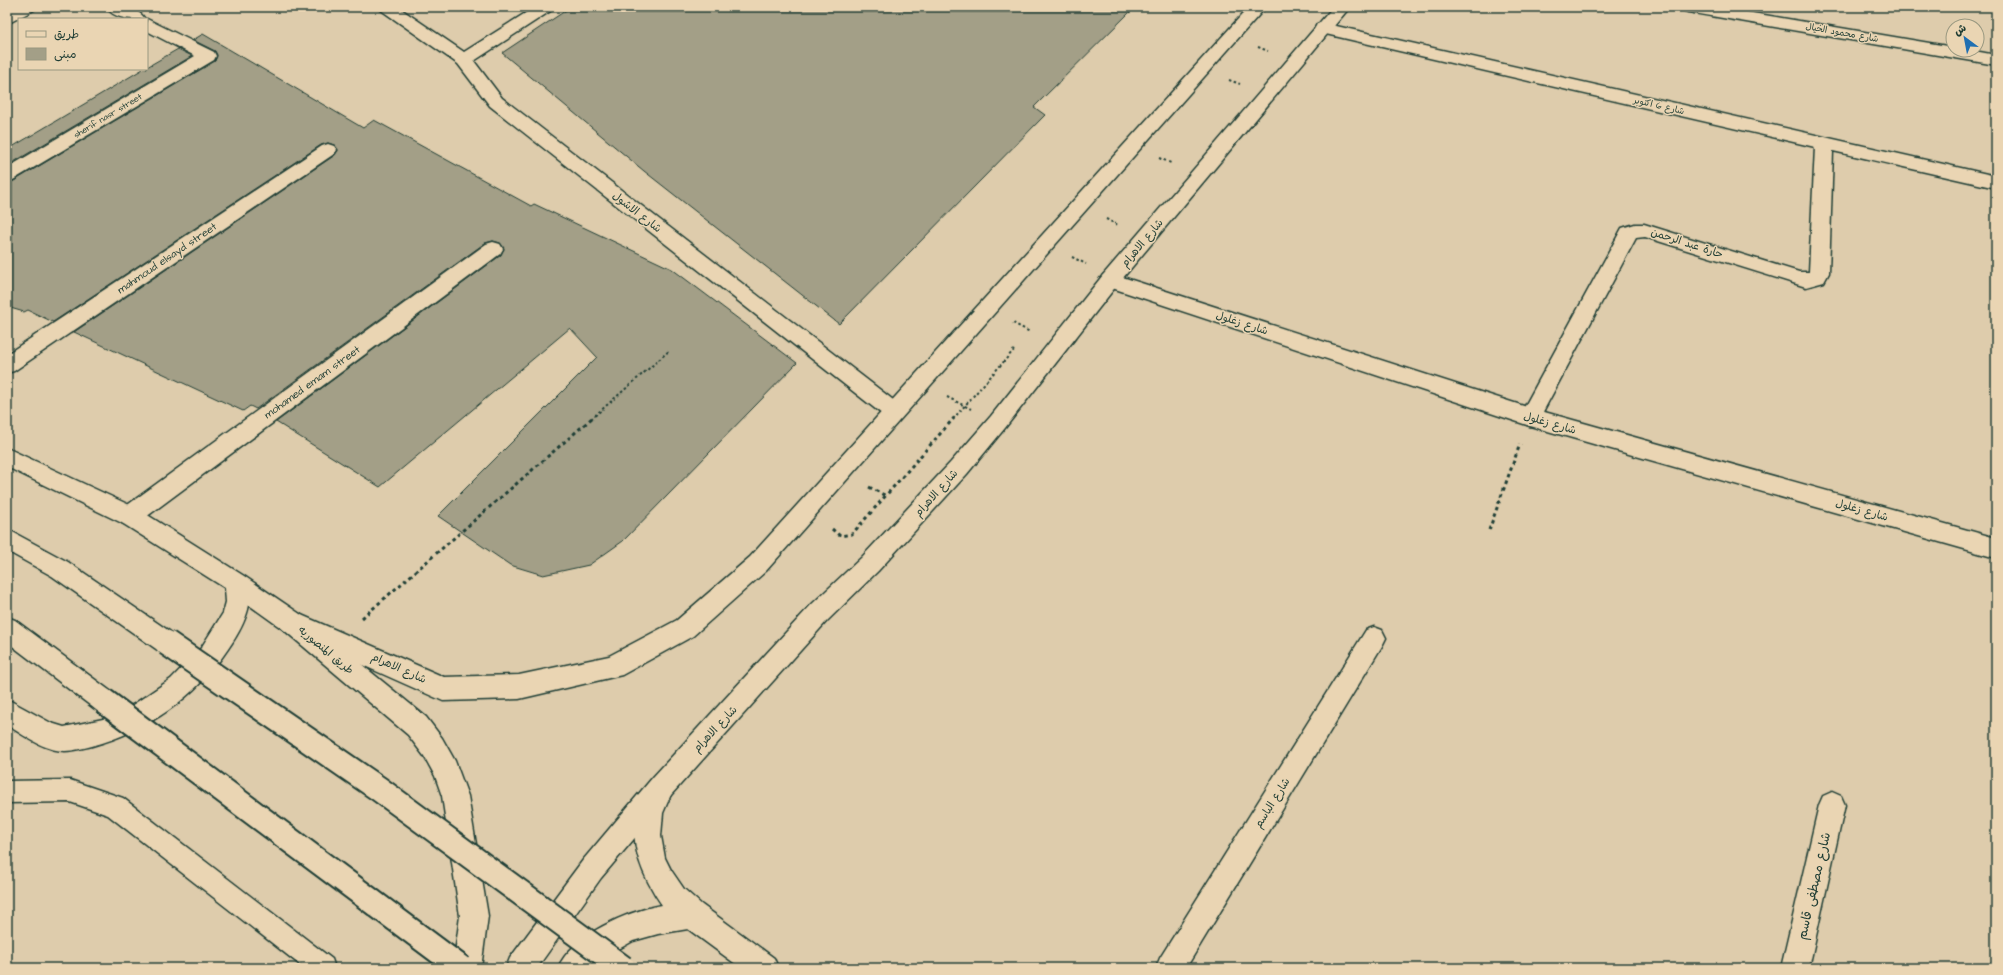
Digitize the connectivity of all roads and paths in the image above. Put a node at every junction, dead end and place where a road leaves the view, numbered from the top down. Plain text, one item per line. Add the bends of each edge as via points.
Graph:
1 (28, 7) edge
2 (114, 7) edge
3 (387, 7) edge
4 (546, 7) edge
5 (1258, 7) edge
6 (1342, 7) edge
7 (1688, 7) edge
8 (135, 18) edge
9 (7, 19) edge
10 (148, 25) edge
11 (1323, 28) junction
12 (1256, 47) dead end
13 (1275, 53) dead end
14 (464, 60) junction
15 (1996, 60) edge
16 (1228, 80) dead end
17 (1246, 86) dead end
18 (1824, 144) junction
19 (328, 150) dead end
20 (1153, 156) dead end
21 (1177, 166) dead end
22 (7, 176) edge
23 (1996, 182) edge
24 (1078, 207) junction
25 (1147, 236) junction
26 (493, 249) dead end
27 (1066, 255) dead end
28 (1089, 266) dead end
29 (1110, 280) junction
30 (1008, 320) dead end
31 (1030, 332) dead end
32 (670, 350) dead end
33 (7, 365) edge
34 (919, 384) junction
35 (894, 412) junction
36 (1530, 417) junction
37 (998, 422) junction
38 (7, 458) edge
39 (863, 484) dead end
40 (886, 496) dead end
41 (130, 516) junction
42 (1489, 530) dead end
43 (7, 539) edge
44 (1996, 548) edge
45 (236, 583) junction
46 (292, 622) junction
47 (7, 628) edge
48 (1374, 638) dead end
49 (336, 640) junction
50 (7, 711) edge
51 (662, 786) junction
52 (7, 792) edge
53 (1832, 805) dead end
54 (692, 915) junction
55 (323, 968) edge
56 (461, 968) edge
57 (466, 968) edge
58 (520, 968) edge
59 (572, 968) edge
60 (623, 968) edge
61 (764, 968) edge
62 (1170, 968) edge
63 (1795, 968) edge

1 - 9 street
2 - 8 street
3 - 14 street, شارع الاشول
4 - 14 street
5 - 24 street, شارع الاهرام
6 - 11 street, شارع الاهرام
7 - 15 street, شارع محمود الخيال
10 - 22 street, sherif nasr street via 208,56
11 - 18 street, شارع 6 اكتوبر
11 - 25 street, شارع الاهرام
12 - 13 path
14 - 35 street, شارع الاشول via 496,102
16 - 17 path
18 - 23 street, شارع 6 اكتوبر
18 - 36 street, حارة عبد الرحمن via 1819,273 1816,277 1799,279 1647,231 1633,231 1629,233
19 - 33 street, mahmoud elsayd street
20 - 21 path
24 - 25 path
24 - 34 street, شارع الاهرام
25 - 29 street, شارع الاهرام
26 - 41 street, mohamed emam street
27 - 28 path
29 - 36 street, شارع زغلول
29 - 37 street, شارع الاهرام
30 - 31 path
32 - 49 path
34 - 35 street, شارع الاهرام
34 - 37 path
35 - 49 street, شارع الاهرام via 758,564 685,628 613,667 518,687 443,688
36 - 42 path
36 - 44 street, شارع زغلول
37 - 51 street, شارع الاهرام via 916,515 819,613
38 - 41 street, طريق المنصوريه
39 - 40 path
41 - 45 street, طريق المنصوريه
43 - 60 street, bridge via 60,569 378,789
45 - 46 street, طريق المنصوريه
45 - 50 street via 238,605 229,627 215,649 197,671 149,709 121,724 63,739 32,727
46 - 49 street, شارع الاهرام
46 - 57 street, طريق المنصوريه via 417,726 446,770 455,796 474,916
47 - 56 street, bridge
48 - 62 street, شارع الباسم
51 - 54 street via 650,812 648,836 652,859 661,880 674,899
51 - 58 street, شارع الاهرام via 592,869
52 - 55 lane via 70,791 115,806
53 - 63 street, شارع مصطفى قاسم
54 - 59 street via 663,917 634,925 606,939
54 - 61 street

